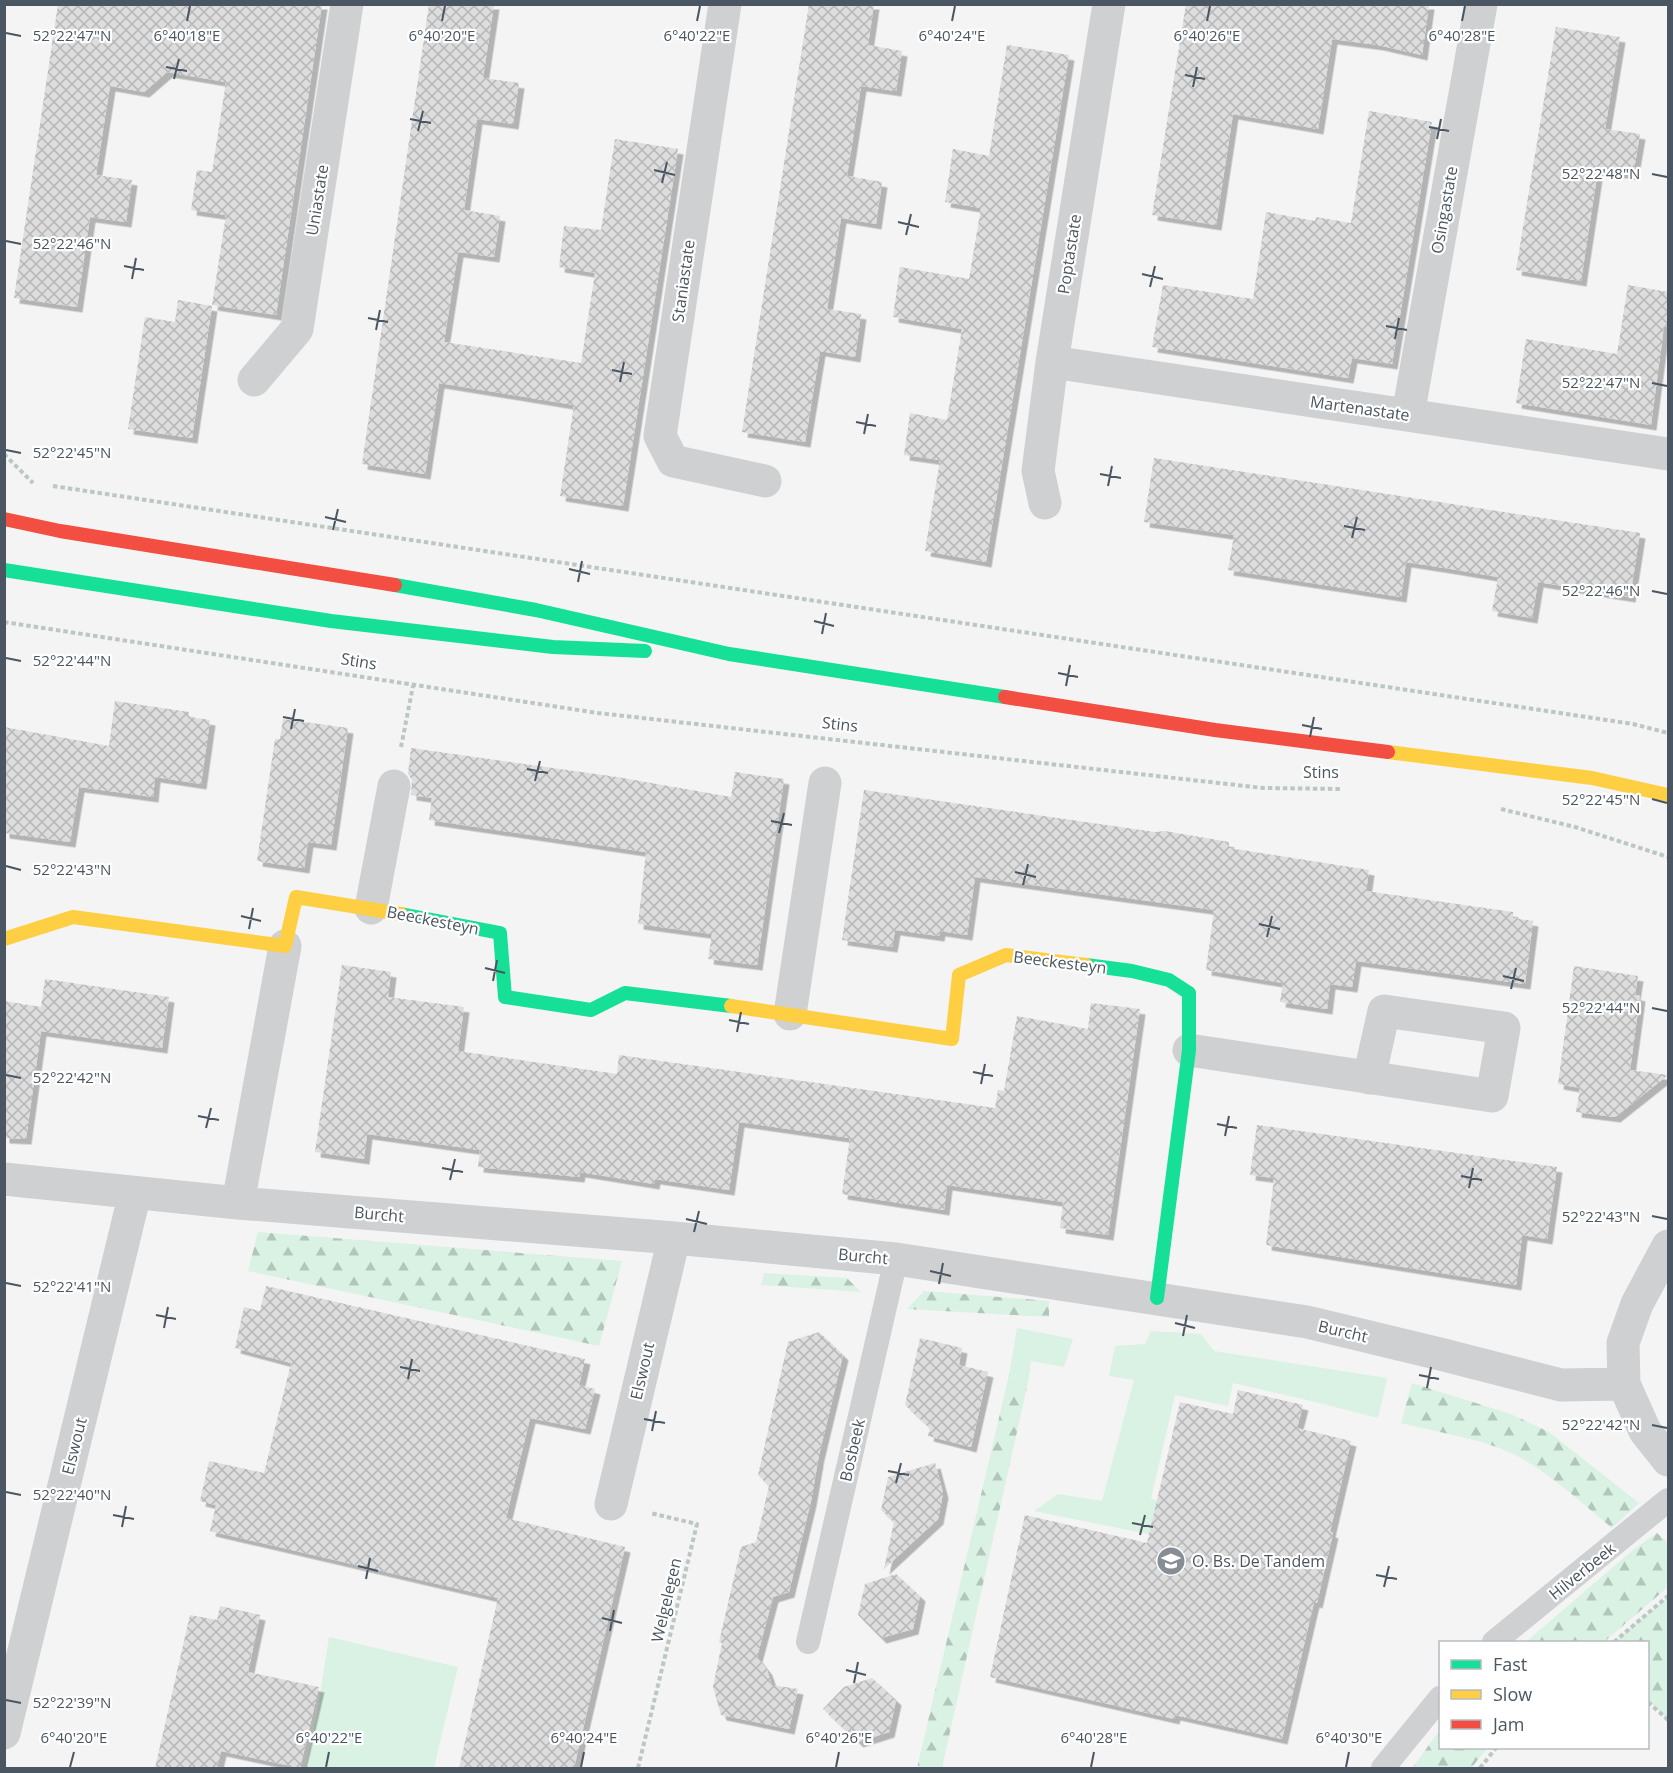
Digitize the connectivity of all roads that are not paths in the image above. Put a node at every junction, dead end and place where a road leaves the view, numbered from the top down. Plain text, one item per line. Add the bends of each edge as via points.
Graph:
1 (346, 4) edge
2 (724, 4) edge
3 (1109, 4) edge
4 (1480, 4) edge
5 (1052, 362) junction
6 (254, 380) dead end
7 (1408, 415) junction
8 (1668, 454) edge
9 (765, 481) dead end
10 (1045, 503) dead end
11 (4, 519) edge
12 (4, 570) edge
13 (729, 654) junction
14 (825, 783) dead end
15 (394, 786) road end
16 (1668, 795) edge
17 (371, 908) junction
18 (4, 939) edge
19 (285, 946) junction
20 (790, 1014) junction
21 (1190, 1050) junction
22 (1369, 1078) dead end
23 (4, 1179) edge
24 (135, 1193) junction
25 (238, 1203) junction
26 (674, 1238) junction
27 (1668, 1246) edge
28 (896, 1259) junction
29 (1157, 1298) junction
30 (1624, 1384) junction
31 (1668, 1460) edge
32 (1668, 1500) edge
33 (611, 1504) road end
34 (1495, 1641) edge
35 (808, 1642) dead end
36 (1439, 1699) edge
37 (4, 1733) edge
38 (1383, 1768) edge

1 - 6 street, Uniastate via 297,329
2 - 9 street, Staniastate via 660,436 673,461
3 - 5 street, Poptastate
4 - 7 street, Osingastate
5 - 7 street, Martenastate
5 - 10 street, Poptastate via 1038,471
7 - 8 street, Martenastate
11 - 13 street, Stins via 536,610
12 - 13 street, Stins via 331,621 553,646
13 - 16 street, Stins via 1215,730 1592,778
14 - 20 street
15 - 17 street, Beeckesteyn
17 - 19 street, Beeckesteyn via 296,897
17 - 20 street, Beeckesteyn via 500,933 505,997 591,1010 625,993
18 - 19 street via 72,917
19 - 25 street, Beeckesteyn
20 - 21 street, Beeckesteyn via 952,1039 959,975 1006,955 1132,971 1169,980 1189,993
21 - 22 street
21 - 29 street, Beeckesteyn
23 - 24 street, Burcht
24 - 25 street, Burcht
24 - 37 street, Elswout
25 - 26 street, Burcht
26 - 28 street, Burcht
26 - 33 street, Elswout
27 - 30 street via 1637,1304 1623,1343
28 - 29 street, Burcht
28 - 35 lane, Bosbeek
29 - 30 street, Burcht via 1307,1322 1561,1385
30 - 31 street via 1645,1431
32 - 34 lane, Hilverbeek
36 - 38 lane

